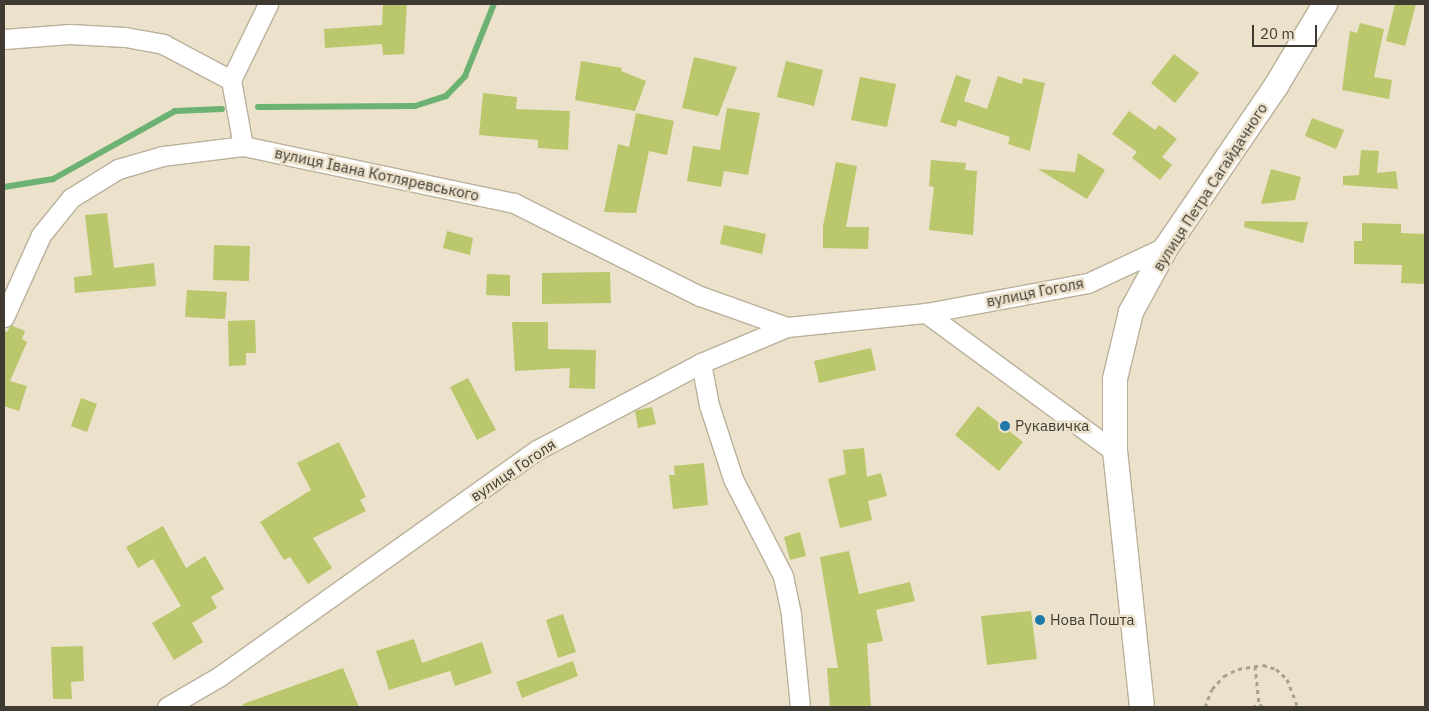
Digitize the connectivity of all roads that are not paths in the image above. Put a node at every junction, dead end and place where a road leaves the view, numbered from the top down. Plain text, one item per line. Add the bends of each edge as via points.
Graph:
1 (268, 4) edge
2 (1325, 4) edge
3 (4, 39) edge
4 (232, 80) junction
5 (243, 146) junction
6 (1167, 246) junction
7 (926, 313) junction
8 (4, 317) edge
9 (787, 327) junction
10 (702, 363) junction
11 (1114, 452) junction
12 (167, 707) edge
13 (800, 707) edge
14 (1142, 707) edge

1 - 4 street
2 - 6 street, вулиця Петра Сагайдачного via 1276,86
3 - 4 street via 70,34 125,36 163,44
4 - 5 street
5 - 8 street, вулиця Івана Котляревського via 163,156 118,169 71,198 41,235
5 - 9 street, вулиця Івана Котляревського via 514,203 700,296
6 - 7 street, вулиця Гоголя via 1088,283
6 - 11 street, вулиця Петра Сагайдачного via 1131,312 1115,379
7 - 9 street, вулиця Гоголя
7 - 11 street
9 - 10 street, вулиця Гоголя
10 - 12 street, вулиця Гоголя via 538,450 220,676
10 - 13 street via 709,405 733,479 783,576 791,615
11 - 14 street, вулиця Петра Сагайдачного

